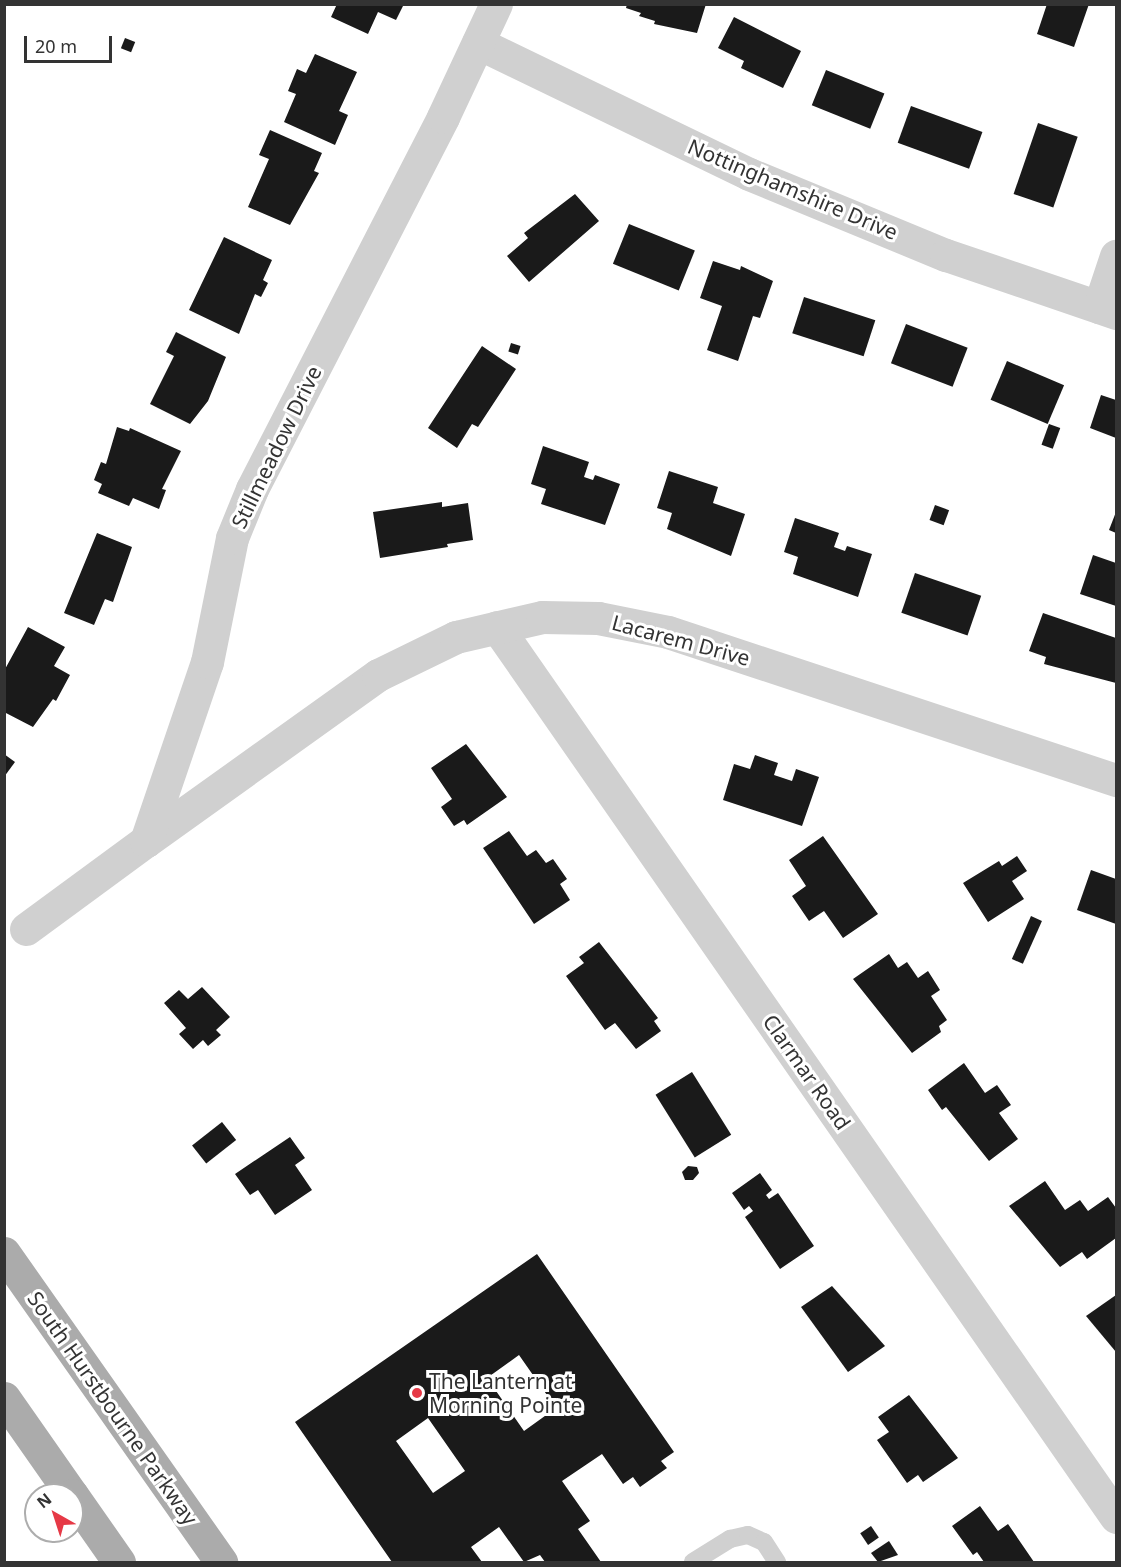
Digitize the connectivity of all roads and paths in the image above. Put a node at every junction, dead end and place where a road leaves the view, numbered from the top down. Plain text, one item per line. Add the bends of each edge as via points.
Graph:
1 (496, 4) edge
2 (478, 43) junction
3 (1116, 256) edge
4 (1108, 310) edge
5 (496, 627) junction
6 (1116, 780) edge
7 (146, 841) junction
8 (26, 929) dead end
9 (4, 1253) edge
10 (4, 1398) edge
11 (64, 1483) edge
12 (84, 1512) edge
13 (1116, 1517) edge
14 (119, 1563) edge
15 (221, 1563) edge
16 (693, 1563) edge
17 (777, 1563) edge

1 - 2 street, Stillmeadow Drive
2 - 4 street, Nottinghamshire Drive via 749,174 946,255
2 - 7 street, Stillmeadow Drive via 252,489 232,538 207,662
3 - 4 street
5 - 6 street, Lacarem Drive via 542,617 570,617 668,632
5 - 7 street, Lacarem Drive via 442,642 378,675
5 - 13 street, Clarmar Road
7 - 8 street
9 - 15 main road, South Hurstbourne Parkway
10 - 11 main road
12 - 14 main road
16 - 17 lane via 730,1539 748,1535 764,1542

